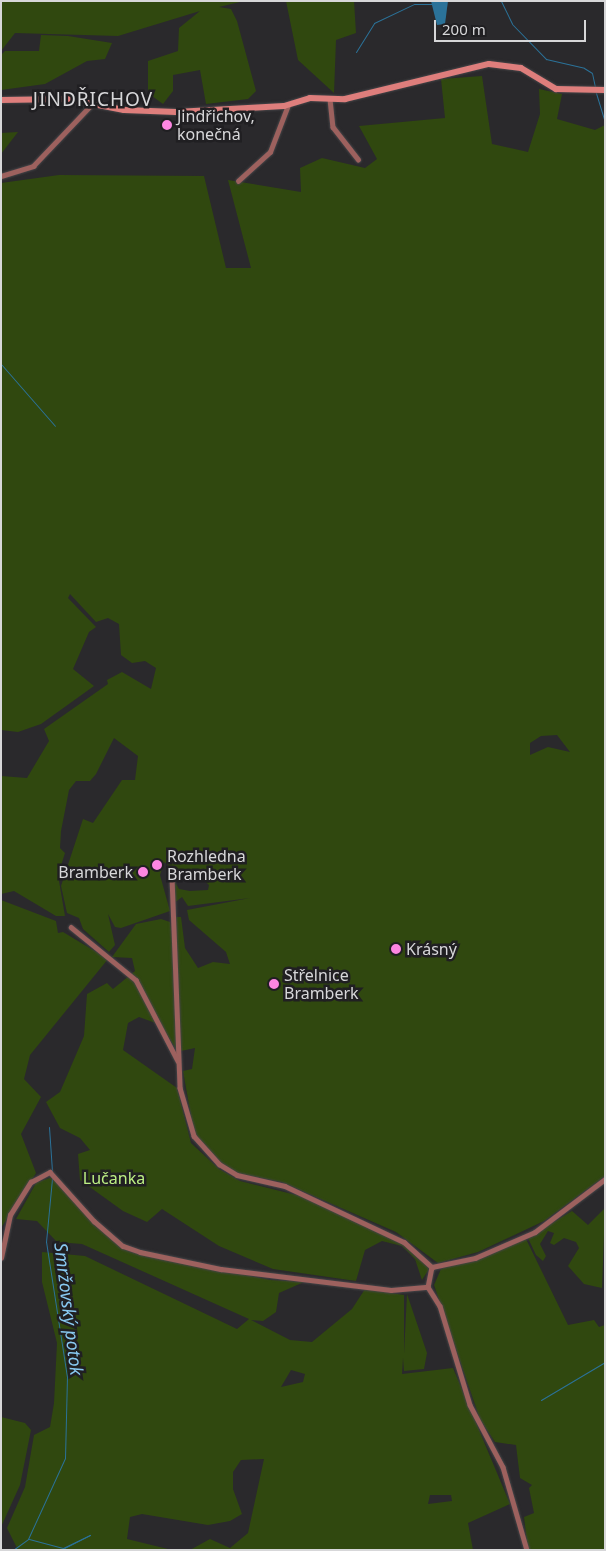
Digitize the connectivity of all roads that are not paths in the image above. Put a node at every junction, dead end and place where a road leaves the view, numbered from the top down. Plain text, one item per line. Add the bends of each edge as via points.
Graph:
1 (605, 90) edge
2 (330, 99) junction
3 (1, 100) edge
4 (92, 103) junction
5 (288, 105) junction
6 (358, 159) dead end
7 (1, 176) edge
8 (238, 181) dead end
9 (172, 877) dead end
10 (71, 927) dead end
11 (180, 1067) junction
12 (605, 1179) edge
13 (1, 1258) edge
14 (432, 1268) junction
15 (428, 1287) junction
16 (527, 1550) edge

1 - 2 street via 556,89 521,68 489,64 354,97
2 - 5 street via 310,98
2 - 6 street via 333,126
3 - 4 street
4 - 5 street via 124,110 176,112
4 - 7 street via 33,166
5 - 8 street via 270,152
9 - 11 street
10 - 11 street via 136,980 159,1018
11 - 14 street via 182,1103 190,1127 219,1164 243,1178 304,1194 393,1236
12 - 14 street via 535,1232 475,1258
13 - 15 street via 10,1215 31,1182 50,1172 100,1226 123,1246 140,1252 221,1269 391,1290
14 - 15 street
15 - 16 street via 443,1313 470,1405 503,1467

